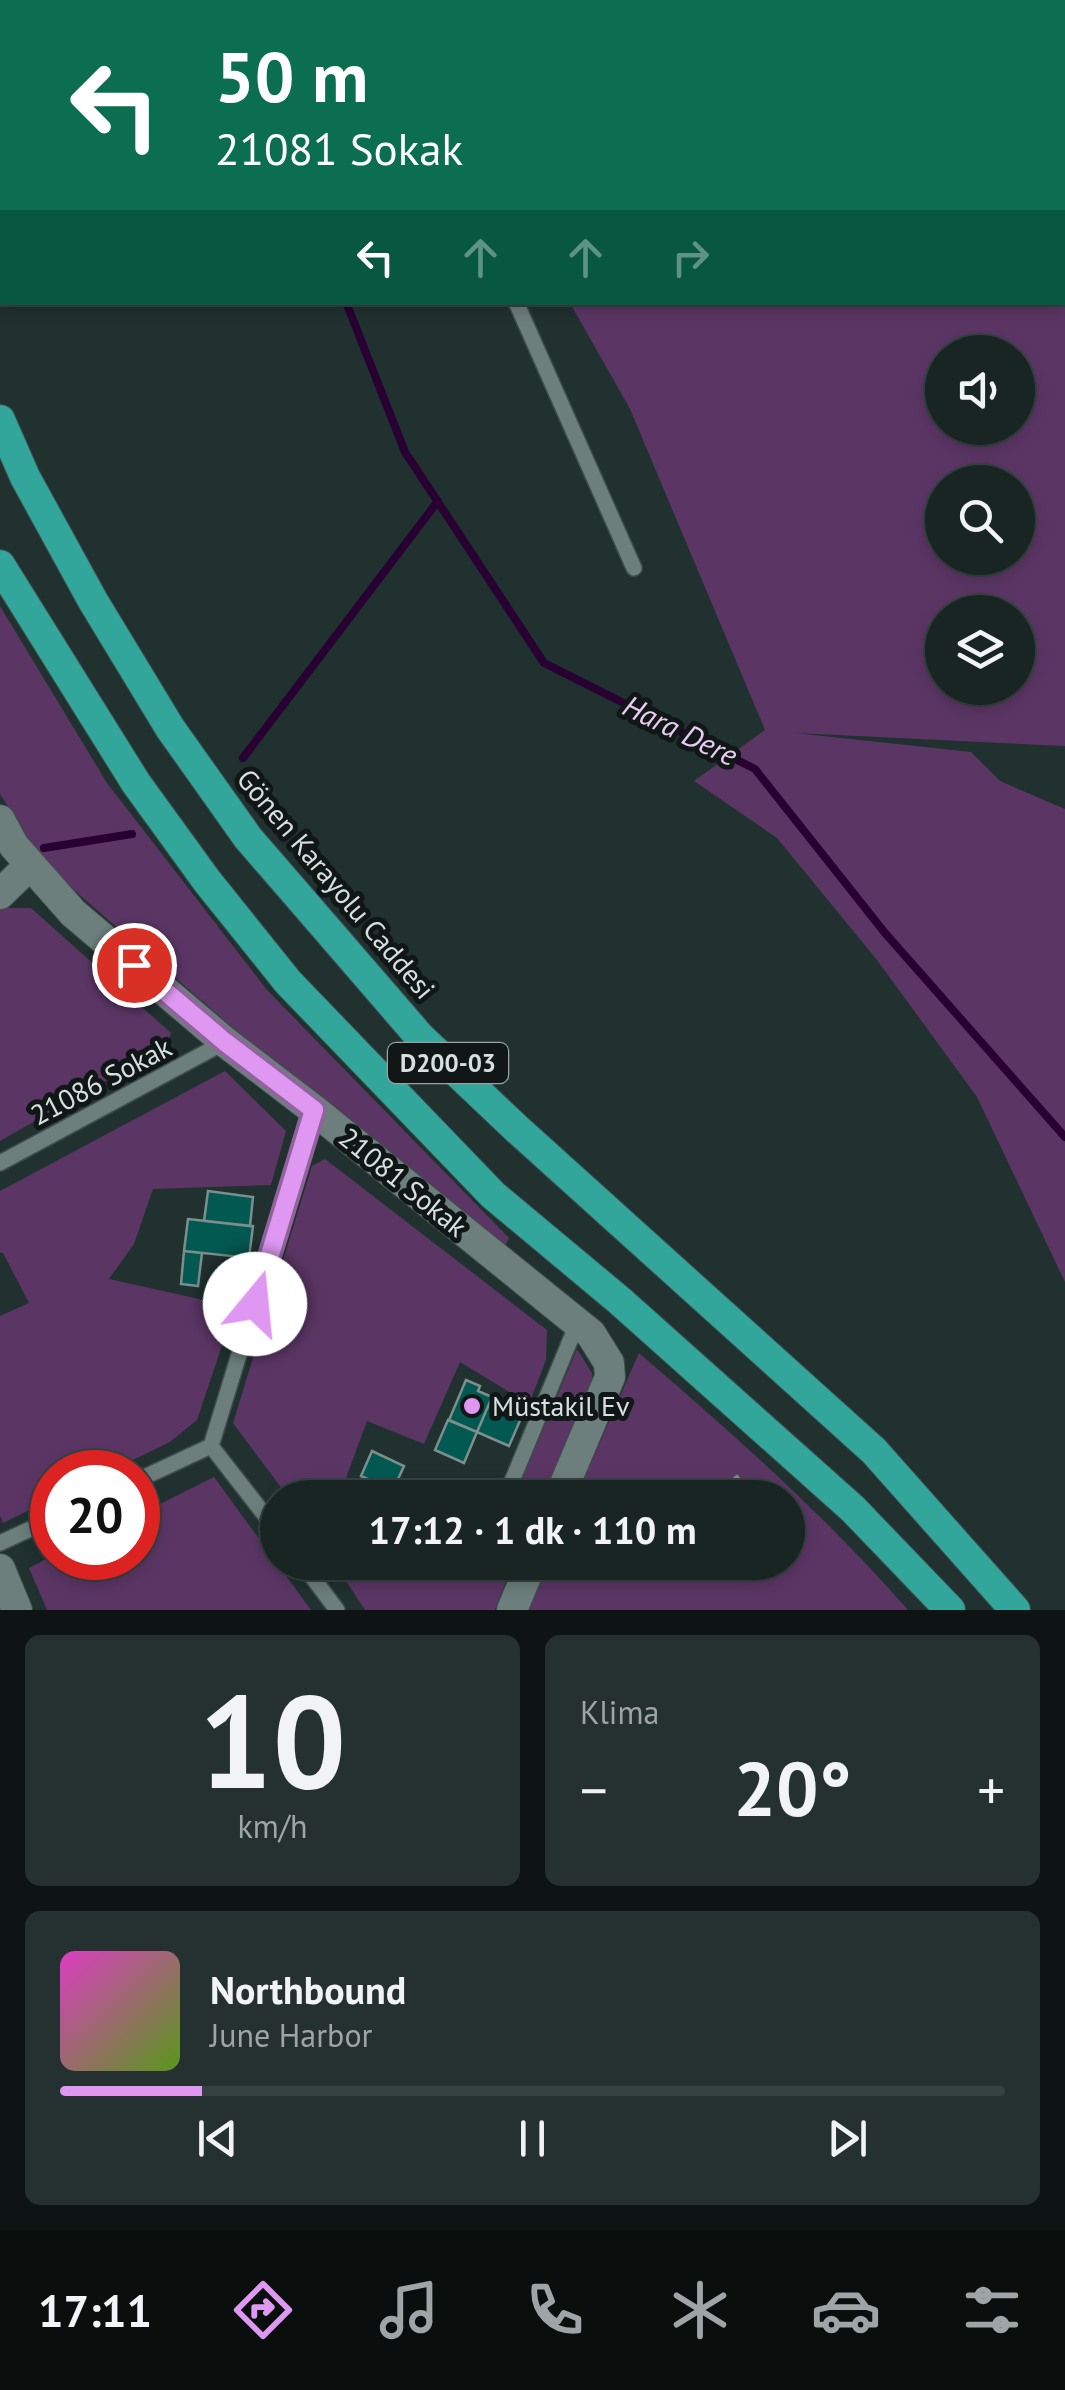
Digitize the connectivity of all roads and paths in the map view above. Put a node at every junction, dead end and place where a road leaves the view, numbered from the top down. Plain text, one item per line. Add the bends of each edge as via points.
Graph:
1 (517, 305) edge
2 (0, 420) edge
3 (0, 565) edge
4 (634, 568) dead end
5 (0, 820) edge
6 (30, 865) junction
7 (0, 894) edge
8 (225, 1042) junction
9 (314, 1110) junction
10 (0, 1163) edge
11 (578, 1324) junction
12 (212, 1446) junction
13 (160, 1470) edge
14 (513, 1480) edge
15 (567, 1480) edge
16 (260, 1509) edge
17 (30, 1529) edge
18 (0, 1543) edge
19 (0, 1568) edge
20 (314, 1580) edge
21 (524, 1580) edge
22 (17, 1610) edge
23 (337, 1610) edge
24 (512, 1610) edge
25 (950, 1610) edge
26 (1015, 1610) edge

1 - 4 lane
2 - 26 highway, Gönen Karayolu Caddesi / D200-03 via 93,601 170,728 248,838 420,1037 874,1450
3 - 25 highway, D200-03 via 136,783 288,982 493,1195 853,1509
5 - 6 street, 21081 Sokak
6 - 7 street
6 - 8 street, 21081 Sokak via 73,913
8 - 9 street, 21081 Sokak
8 - 10 lane, 21086 Sokak
9 - 11 street, 21081 Sokak
9 - 12 lane
11 - 14 lane
11 - 15 street, 21081 Sokak via 601,1348 610,1377
12 - 13 lane
12 - 16 lane
17 - 18 lane
19 - 22 street
20 - 23 lane
21 - 24 street

